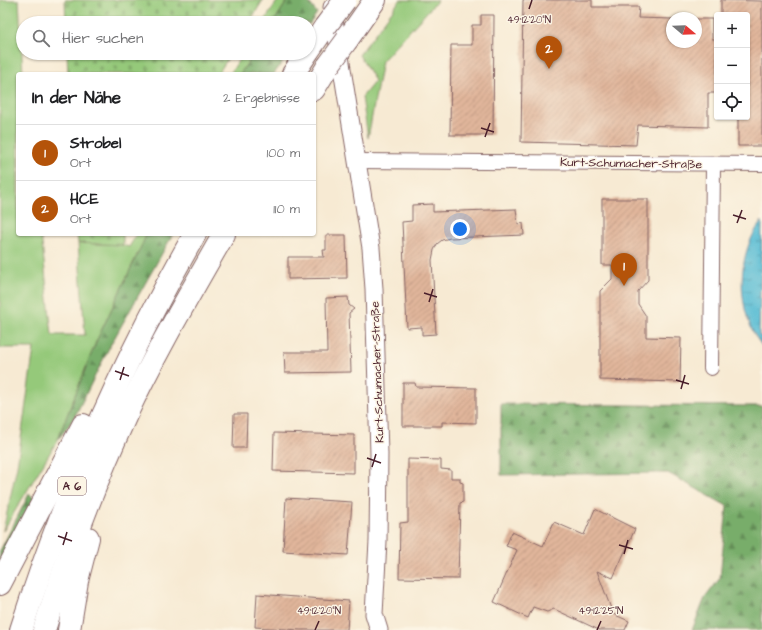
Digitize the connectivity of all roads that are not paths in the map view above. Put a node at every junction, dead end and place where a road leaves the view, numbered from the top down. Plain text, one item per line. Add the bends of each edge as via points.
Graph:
1 (331, 0) edge
2 (345, 0) edge
3 (375, 0) edge
4 (316, 40) edge
5 (302, 60) edge
6 (294, 72) edge
7 (316, 86) edge
8 (358, 161) junction
9 (713, 164) junction
10 (762, 164) edge
11 (194, 236) edge
12 (223, 236) edge
13 (134, 346) junction
14 (712, 368) dead end
15 (106, 462) junction
16 (0, 584) edge
17 (21, 630) edge
18 (44, 630) edge
19 (69, 630) edge
20 (379, 630) edge

1 - 8 street, Kurt-Schumacher-Straße
2 - 4 highway, bridge
3 - 7 highway, bridge
5 - 6 highway
8 - 9 street, Kurt-Schumacher-Straße
8 - 20 street, Kurt-Schumacher-Straße via 371,248 374,289 379,518 374,614
9 - 10 street, Kurt-Schumacher-Straße
9 - 14 street, Kurt-Schumacher-Straße
11 - 13 highway, A 6
12 - 15 highway, A 6 via 148,371
13 - 16 highway via 85,422
13 - 17 highway, A 6 via 62,511
15 - 18 highway, A 6 via 62,572
15 - 19 highway, A 6 via 77,581

